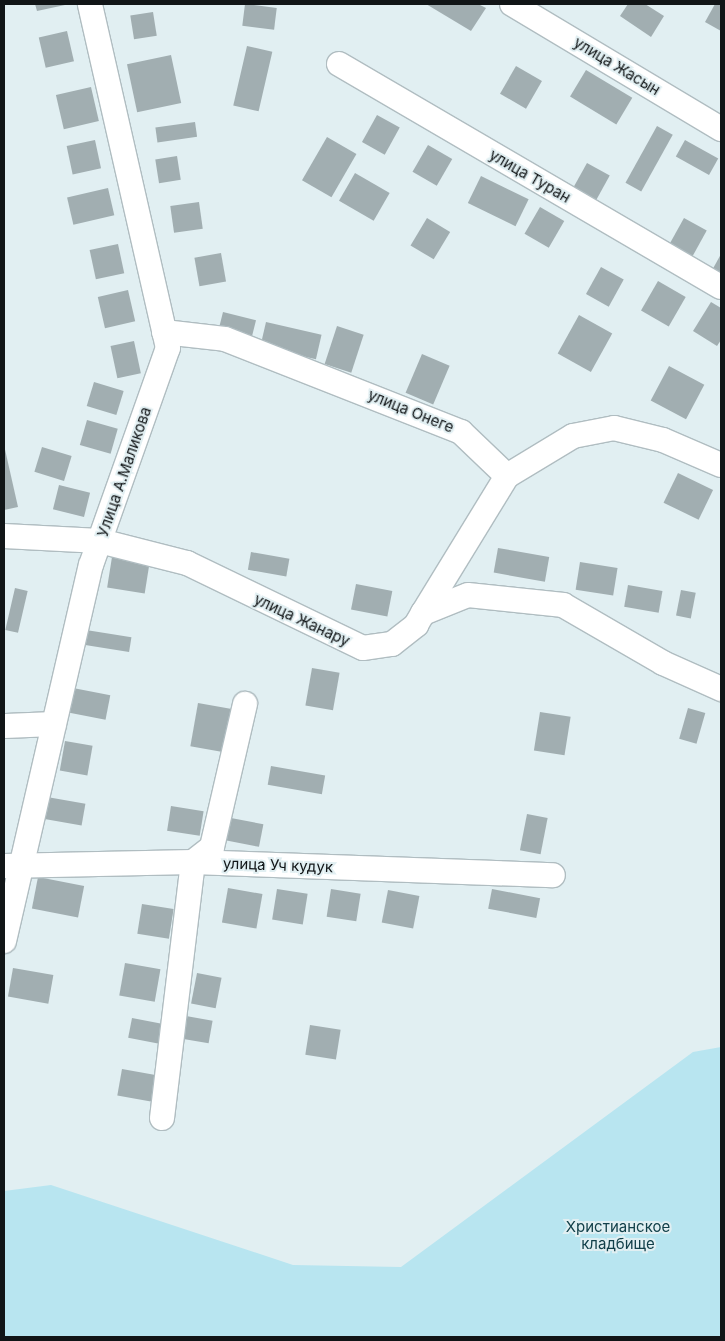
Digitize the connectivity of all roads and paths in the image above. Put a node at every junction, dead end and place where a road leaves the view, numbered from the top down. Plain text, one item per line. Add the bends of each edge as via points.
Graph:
1 (90, 4) edge
2 (512, 4) edge
3 (339, 64) dead end
4 (721, 129) edge
5 (721, 288) edge
6 (164, 332) junction
7 (721, 465) edge
8 (507, 476) junction
9 (4, 536) edge
10 (100, 541) junction
11 (423, 613) junction
12 (721, 689) edge
13 (245, 704) dead end
14 (54, 724) junction
15 (4, 726) edge
16 (194, 862) junction
17 (12, 866) edge
18 (553, 875) dead end
19 (4, 941) edge
20 (162, 1118) dead end

1 - 6 street, Улица А.Маликова
2 - 4 street, улица Жасын
3 - 5 street, улица Туран
6 - 8 street, улица Онеге via 225,339 461,432
6 - 10 street, Улица А.Маликова via 168,348
7 - 8 street via 663,440 614,428 573,436
8 - 11 street
9 - 10 street, улица Жанару
10 - 11 street, улица Жанару via 187,563 363,648 392,644 416,625
10 - 14 street, Улица А.Маликова
11 - 12 street, улица Жанару via 468,594 563,605 664,663
13 - 16 street via 212,847
14 - 15 street
14 - 17 street, Улица А.Маликова
16 - 17 street, улица Уч кудук
16 - 18 street, улица Уч кудук
16 - 20 street
17 - 19 street, Улица А.Маликова

